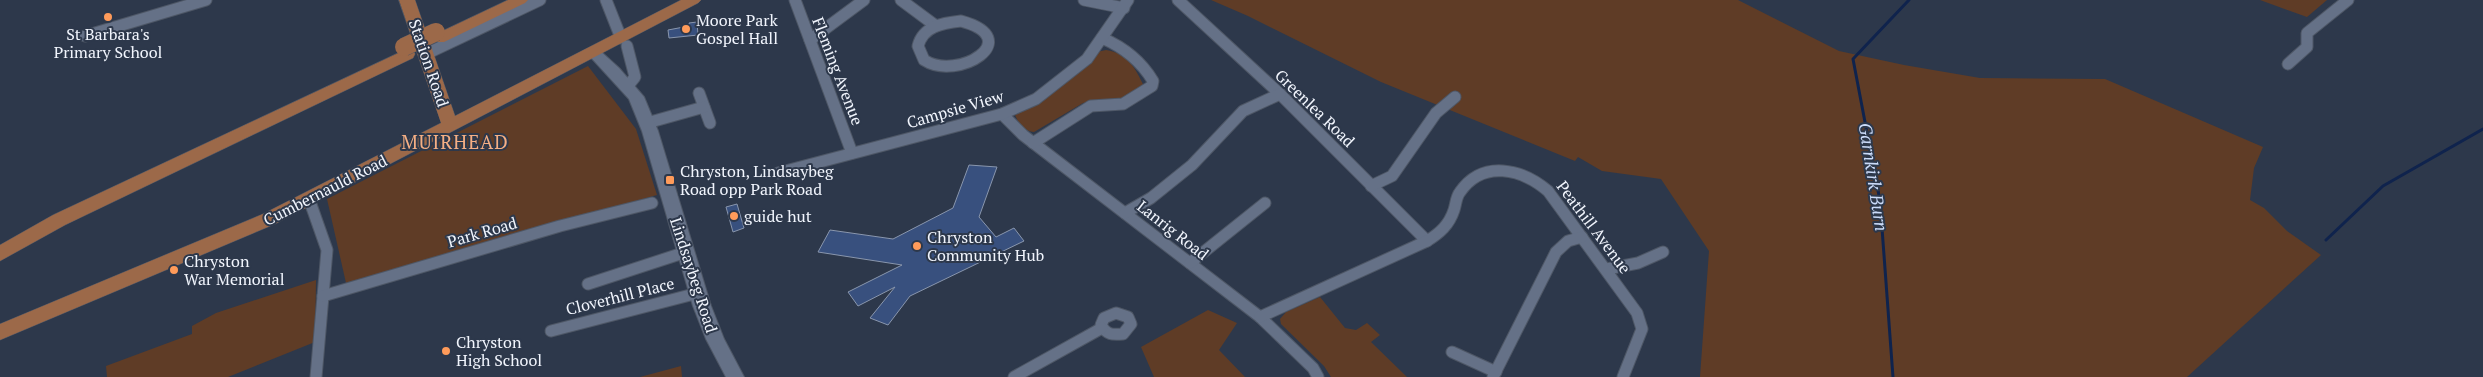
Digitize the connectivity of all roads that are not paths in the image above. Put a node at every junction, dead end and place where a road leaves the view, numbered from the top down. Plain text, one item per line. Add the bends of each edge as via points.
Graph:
1 (206, 0) edge
2 (407, 0) edge
3 (502, 0) edge
4 (520, 0) edge
5 (540, 0) edge
6 (606, 0) edge
7 (693, 0) edge
8 (794, 0) edge
9 (864, 0) edge
10 (901, 0) edge
11 (1084, 0) edge
12 (1178, 0) edge
13 (2348, 0) edge
14 (1126, 4) edge
15 (936, 26) junction
16 (437, 35) junction
17 (85, 36) dead end
18 (1102, 38) junction
19 (810, 40) junction
20 (624, 48) junction
21 (406, 50) junction
22 (593, 52) junction
23 (426, 54) junction
24 (2288, 64) dead end
25 (627, 87) junction
26 (699, 93) dead end
27 (1280, 94) junction
28 (1455, 97) dead end
29 (704, 107) junction
30 (1002, 114) junction
31 (710, 122) dead end
32 (647, 123) junction
33 (450, 126) junction
34 (1033, 143) junction
35 (852, 153) junction
36 (778, 173) dead end
37 (1371, 186) junction
38 (309, 199) junction
39 (652, 203) dead end
40 (1265, 203) dead end
41 (1124, 213) junction
42 (1582, 237) junction
43 (1427, 241) junction
44 (0, 242) edge
45 (686, 252) junction
46 (1663, 252) dead end
47 (0, 254) edge
48 (1190, 263) junction
49 (1607, 269) junction
50 (588, 284) dead end
51 (698, 293) junction
52 (322, 296) junction
53 (1260, 317) junction
54 (1102, 328) dead end
55 (551, 331) dead end
56 (0, 332) edge
57 (1451, 352) dead end
58 (1495, 374) edge
59 (316, 377) edge
60 (735, 377) edge
61 (1014, 377) edge
62 (1318, 377) edge
63 (1623, 377) edge

1 - 17 street
2 - 23 main road, Station Road
3 - 16 main road
4 - 16 main road
5 - 23 street
6 - 20 street
7 - 20 main road, Cumbernauld Road
8 - 19 street, Fleming Avenue
9 - 19 street
10 - 15 street
11 - 14 street
12 - 27 street, Greenlea Road
13 - 24 street via 2307,33 2307,47
14 - 18 street, Campsie View
15 - 15 street via 948,22 971,22 985,29 990,36 990,46 985,54 970,63 956,67 936,66 919,56 916,48 920,38
16 - 21 main road
18 - 30 street, Campsie View via 1087,59 1036,99
18 - 34 street via 1116,43 1149,73 1152,86 1123,104 1091,106
19 - 35 street, Fleming Avenue
20 - 22 main road, Cumbernauld Road
20 - 25 street via 635,77
21 - 44 main road via 232,126
21 - 47 main road via 68,216
22 - 25 main road, Lindsaybeg Road
22 - 33 main road, Cumbernauld Road
23 - 33 main road, Station Road
25 - 32 main road, Lindsaybeg Road via 636,97
26 - 29 street
27 - 37 street, Greenlea Road
27 - 41 street via 1243,111 1192,165 1151,198
28 - 37 street via 1436,113 1392,176
29 - 31 street
29 - 32 street
30 - 34 street, Lanrig Road
30 - 35 street, Campsie View
32 - 45 main road, Lindsaybeg Road
33 - 38 main road, Cumbernauld Road
34 - 41 street, Lanrig Road
35 - 36 street, Campsie View
37 - 43 street, Greenlea Road
38 - 52 street via 326,250
38 - 56 main road, Cumbernauld Road via 269,219
39 - 52 street, Park Road via 560,226
40 - 48 street
41 - 48 street, Lanrig Road
42 - 43 street, Peathill Avenue via 1548,191 1516,171 1474,177 1459,193 1451,222
42 - 49 street, Peathill Avenue
42 - 58 street via 1568,241 1556,252
43 - 53 street, Peathill Avenue
45 - 50 street
45 - 51 main road, Lindsaybeg Road
46 - 49 street
48 - 53 street, Lanrig Road
49 - 63 street, Peathill Avenue via 1637,313 1642,329
51 - 55 street, Cloverhill Place
51 - 60 main road, Lindsaybeg Road via 715,340
52 - 59 street
53 - 62 street, Lanrig Road via 1313,368
54 - 61 street
57 - 58 street

